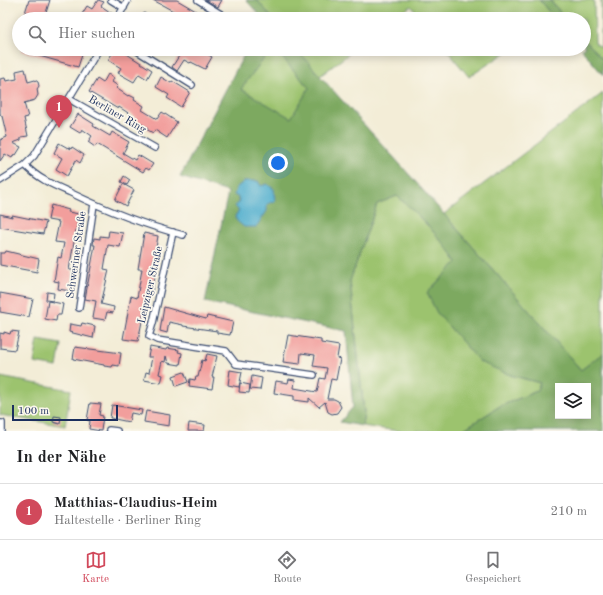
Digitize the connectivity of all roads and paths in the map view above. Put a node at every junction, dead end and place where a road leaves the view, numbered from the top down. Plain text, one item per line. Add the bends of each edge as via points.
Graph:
1 (111, 0) edge
2 (128, 0) edge
3 (198, 0) edge
4 (124, 8) junction
5 (121, 12) edge
6 (218, 12) edge
7 (95, 56) edge
8 (145, 56) edge
9 (192, 85) dead end
10 (69, 99) junction
11 (155, 148) dead end
12 (25, 165) junction
13 (0, 181) edge
14 (94, 204) junction
15 (173, 232) junction
16 (183, 235) dead end
17 (79, 308) dead end
18 (314, 375) dead end
19 (1, 423) edge
20 (2, 431) edge
21 (109, 431) edge
22 (117, 431) edge

1 - 4 street
2 - 4 street
3 - 6 street
4 - 5 street
7 - 10 street
8 - 9 street
10 - 11 street, Berliner Ring
10 - 12 street via 41,146
12 - 13 street
12 - 14 street via 35,175
14 - 15 street
14 - 17 street, Schweriner Straße
15 - 16 street
15 - 18 street, Leipziger Straße via 150,336 157,340 226,351 236,364
19 - 20 street
21 - 22 street

